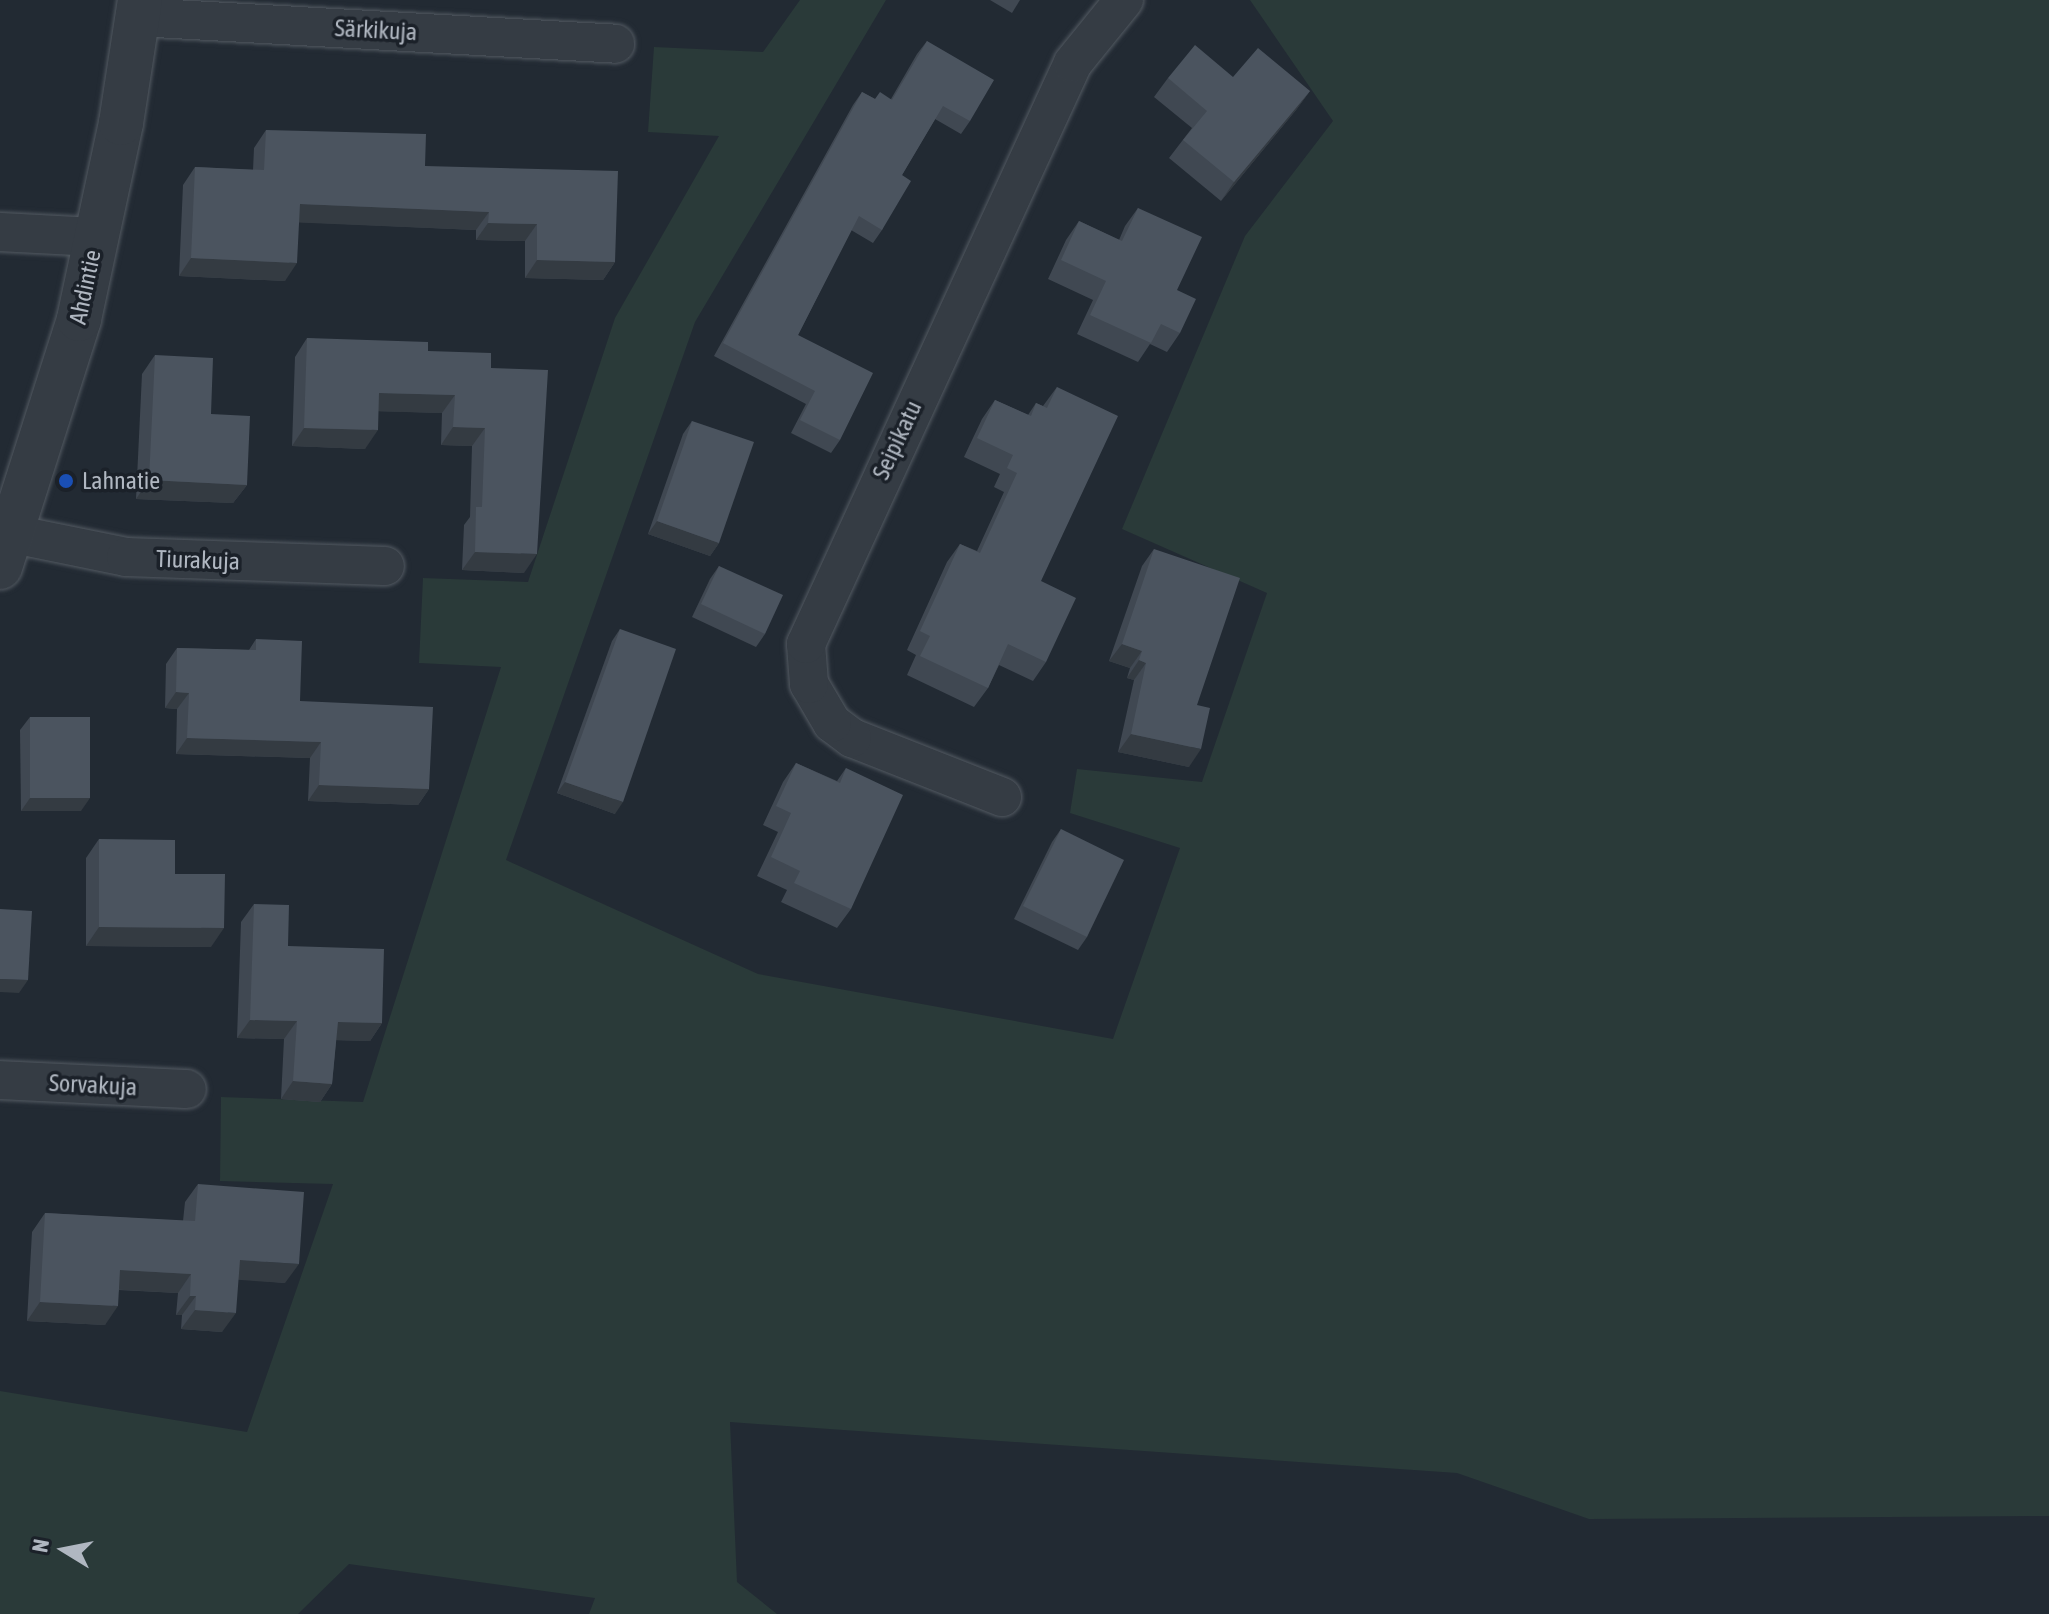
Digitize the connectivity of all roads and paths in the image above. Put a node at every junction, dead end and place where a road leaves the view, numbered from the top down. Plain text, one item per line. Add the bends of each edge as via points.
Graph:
1 (1124, 0) edge
2 (139, 8) edge
3 (615, 44) dead end
4 (0, 232) edge
5 (95, 237) junction
6 (7, 550) edge
7 (385, 566) dead end
8 (1002, 797) dead end
9 (0, 1080) edge
10 (187, 1089) dead end

1 - 8 street, Seipikatu via 1073,63 806,644 809,684 832,723 864,743
2 - 3 street, Särkikuja
2 - 5 street, Ahdintie
4 - 5 street
5 - 6 street, Ahdintie via 65,368
6 - 7 street, Tiurakuja
9 - 10 street, Sorvakuja

